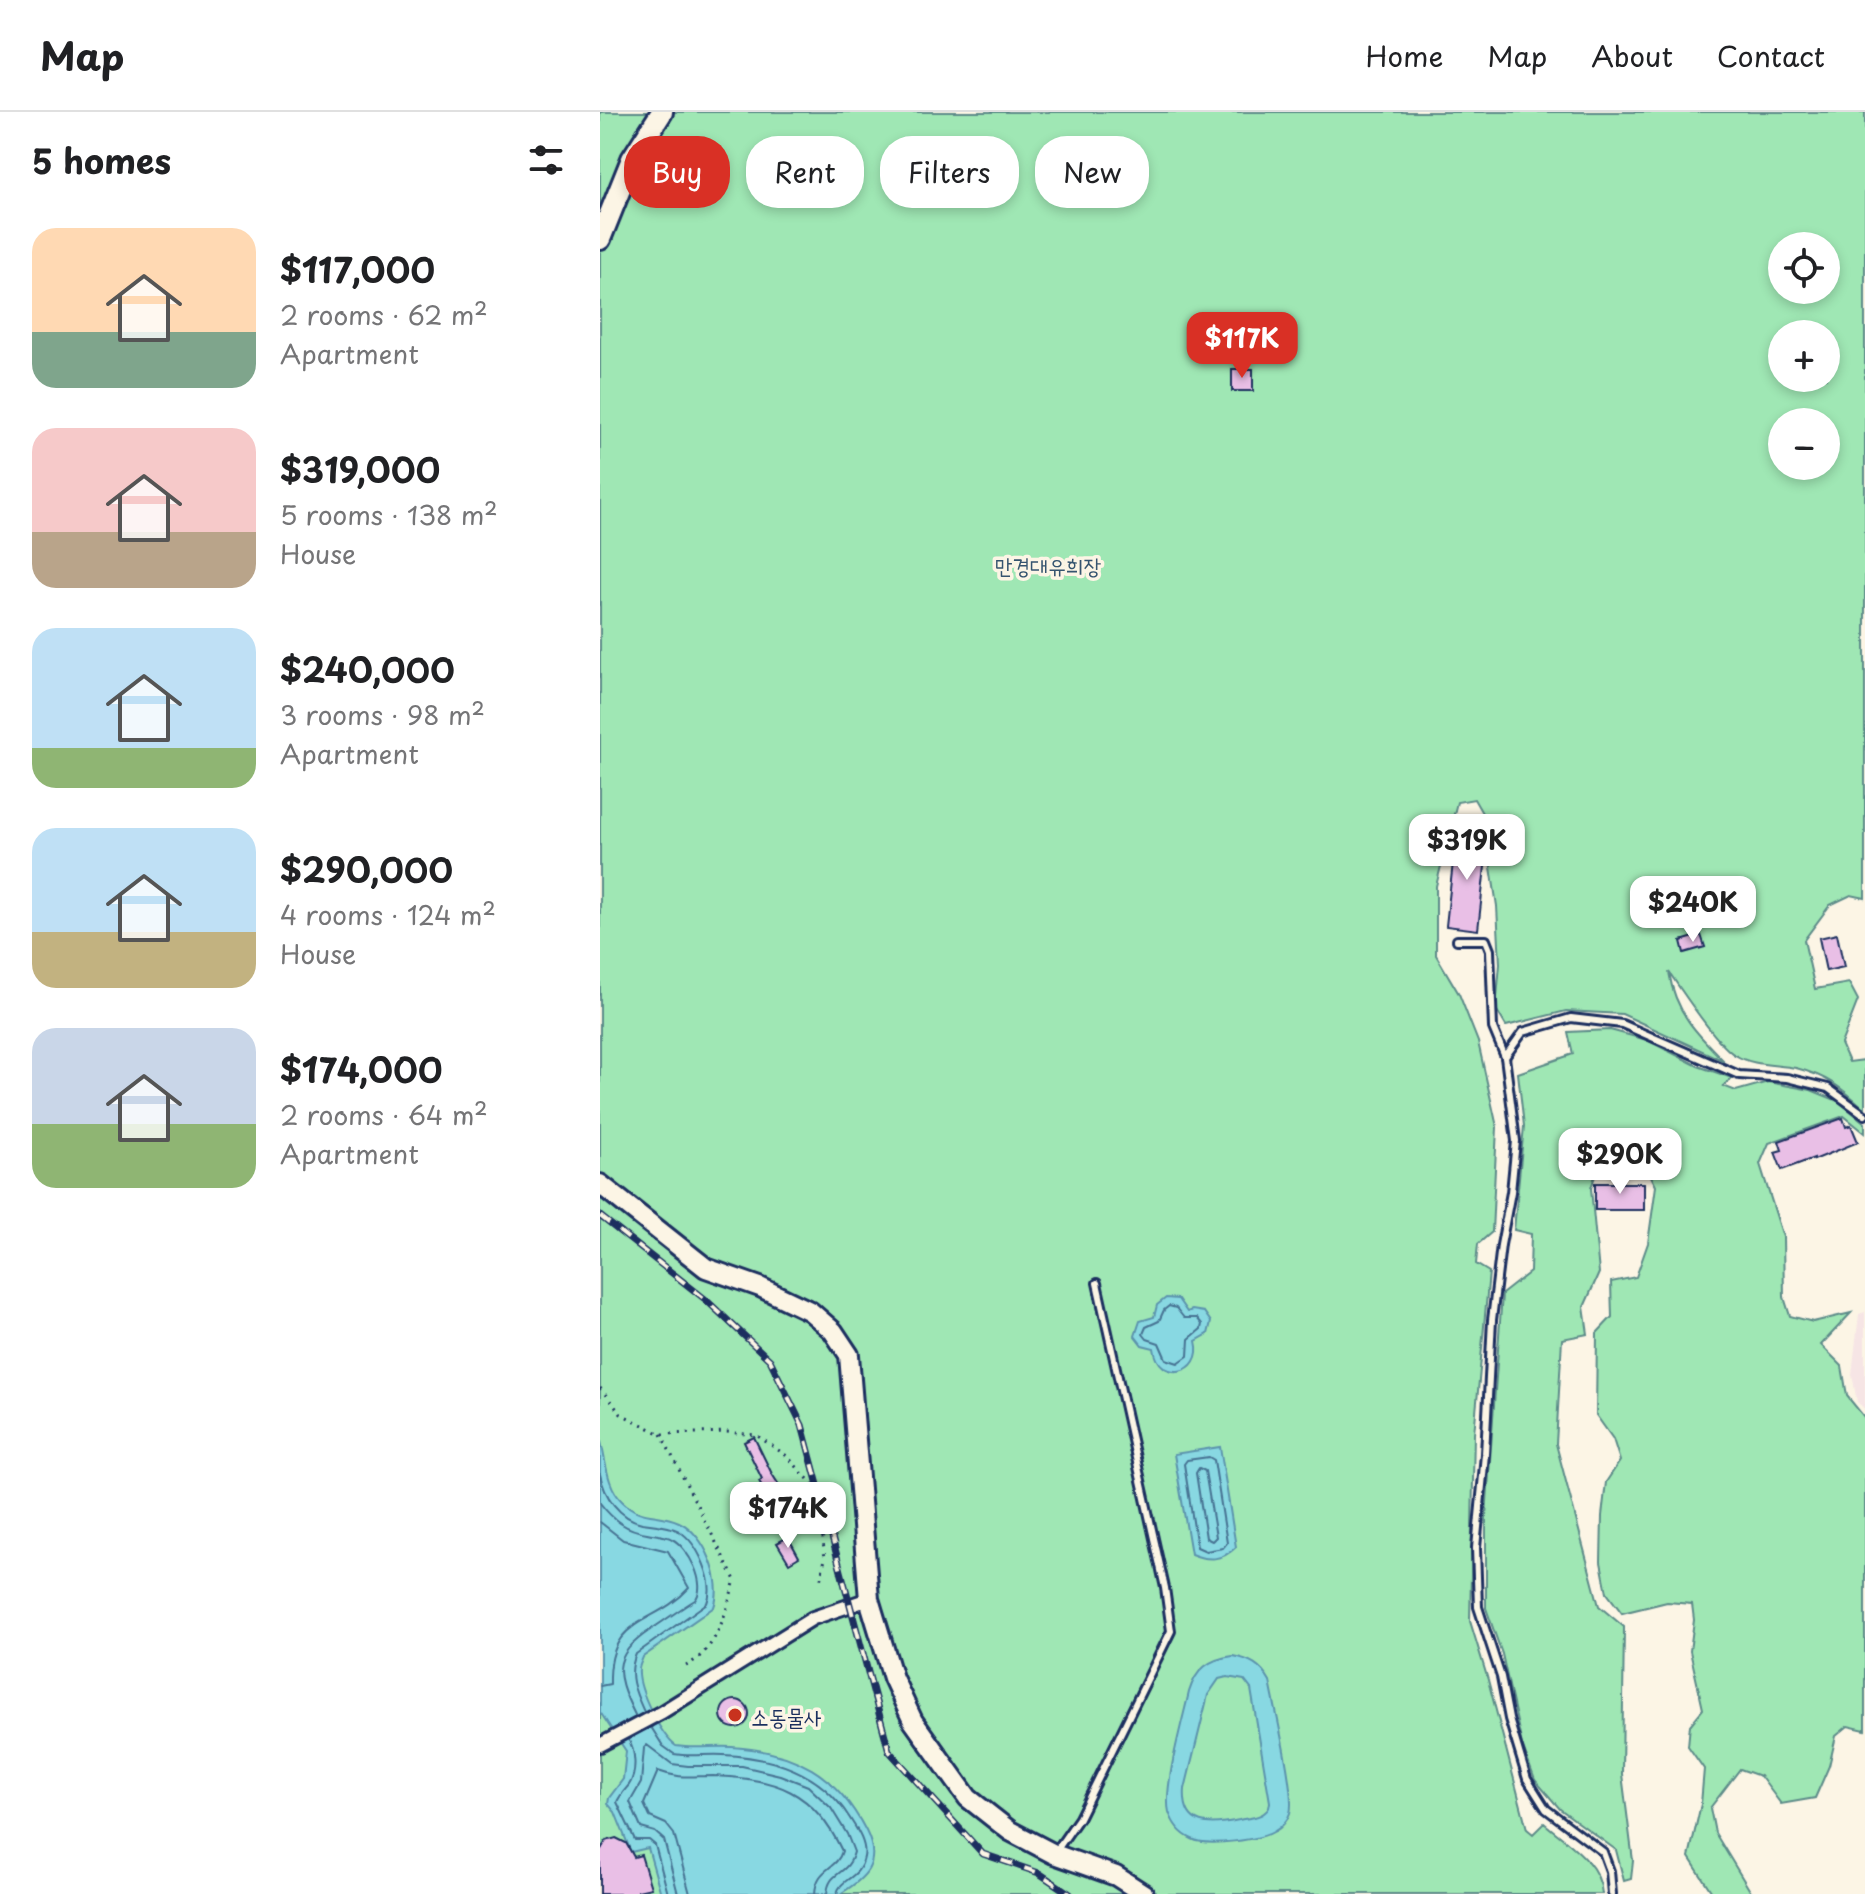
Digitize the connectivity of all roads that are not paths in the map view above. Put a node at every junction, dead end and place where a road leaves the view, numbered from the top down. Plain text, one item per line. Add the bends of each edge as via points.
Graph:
1 (662, 112) edge
2 (600, 239) edge
3 (1457, 940) dead end
4 (1505, 1057) junction
5 (1865, 1115) edge
6 (600, 1184) edge
7 (1097, 1283) dead end
8 (869, 1599) junction
9 (601, 1744) edge
10 (1054, 1854) junction
11 (1144, 1894) edge
12 (1612, 1894) edge

1 - 2 main road via 632,159
3 - 4 lane via 1486,940 1493,1028
4 - 5 lane via 1523,1032 1571,1018 1622,1024 1739,1075 1828,1088
4 - 12 lane via 1516,1141 1492,1320 1476,1548 1478,1607 1527,1779 1546,1809 1603,1852
6 - 8 street via 706,1268 810,1311 849,1355
7 - 10 lane via 1171,1631 1079,1818
8 - 9 street via 813,1618
8 - 10 street via 900,1693 946,1770 968,1798 1010,1831
10 - 11 street via 1116,1876

